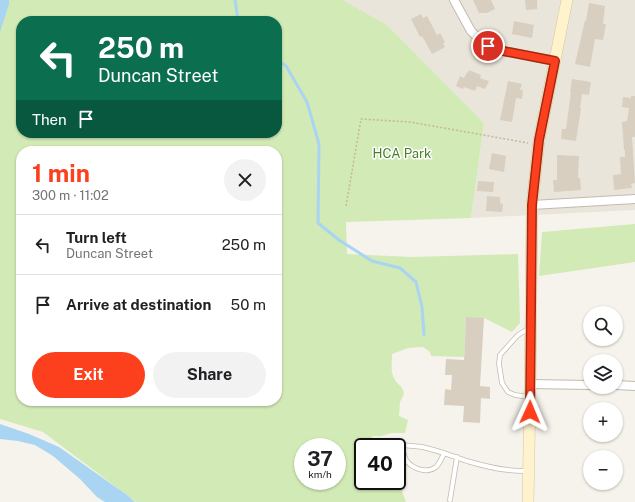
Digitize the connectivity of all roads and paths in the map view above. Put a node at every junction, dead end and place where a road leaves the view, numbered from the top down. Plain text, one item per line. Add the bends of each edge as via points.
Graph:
1 (454, 0) edge
2 (567, 0) edge
3 (555, 61) junction
4 (538, 144) junction
5 (635, 199) edge
6 (532, 205) junction
7 (346, 206) dead end
8 (531, 328) junction
9 (530, 384) junction
10 (583, 385) edge
11 (623, 385) edge
12 (635, 386) edge
13 (530, 397) junction
14 (444, 454) junction
15 (457, 457) junction
16 (529, 471) junction
17 (450, 500) dead end
18 (528, 502) edge

1 - 3 street via 472,31 488,46
2 - 3 street
3 - 4 street
4 - 6 street
4 - 7 path via 410,122 361,119
5 - 6 street
6 - 8 street
8 - 9 street
8 - 13 lane via 518,334 500,355 499,364 502,383 508,392
9 - 10 street
9 - 13 street
11 - 12 street
13 - 16 street
14 - 14 lane via 422,447 404,445 404,456 418,470 435,468
14 - 15 lane
15 - 16 lane via 497,469
15 - 17 lane
16 - 18 street

